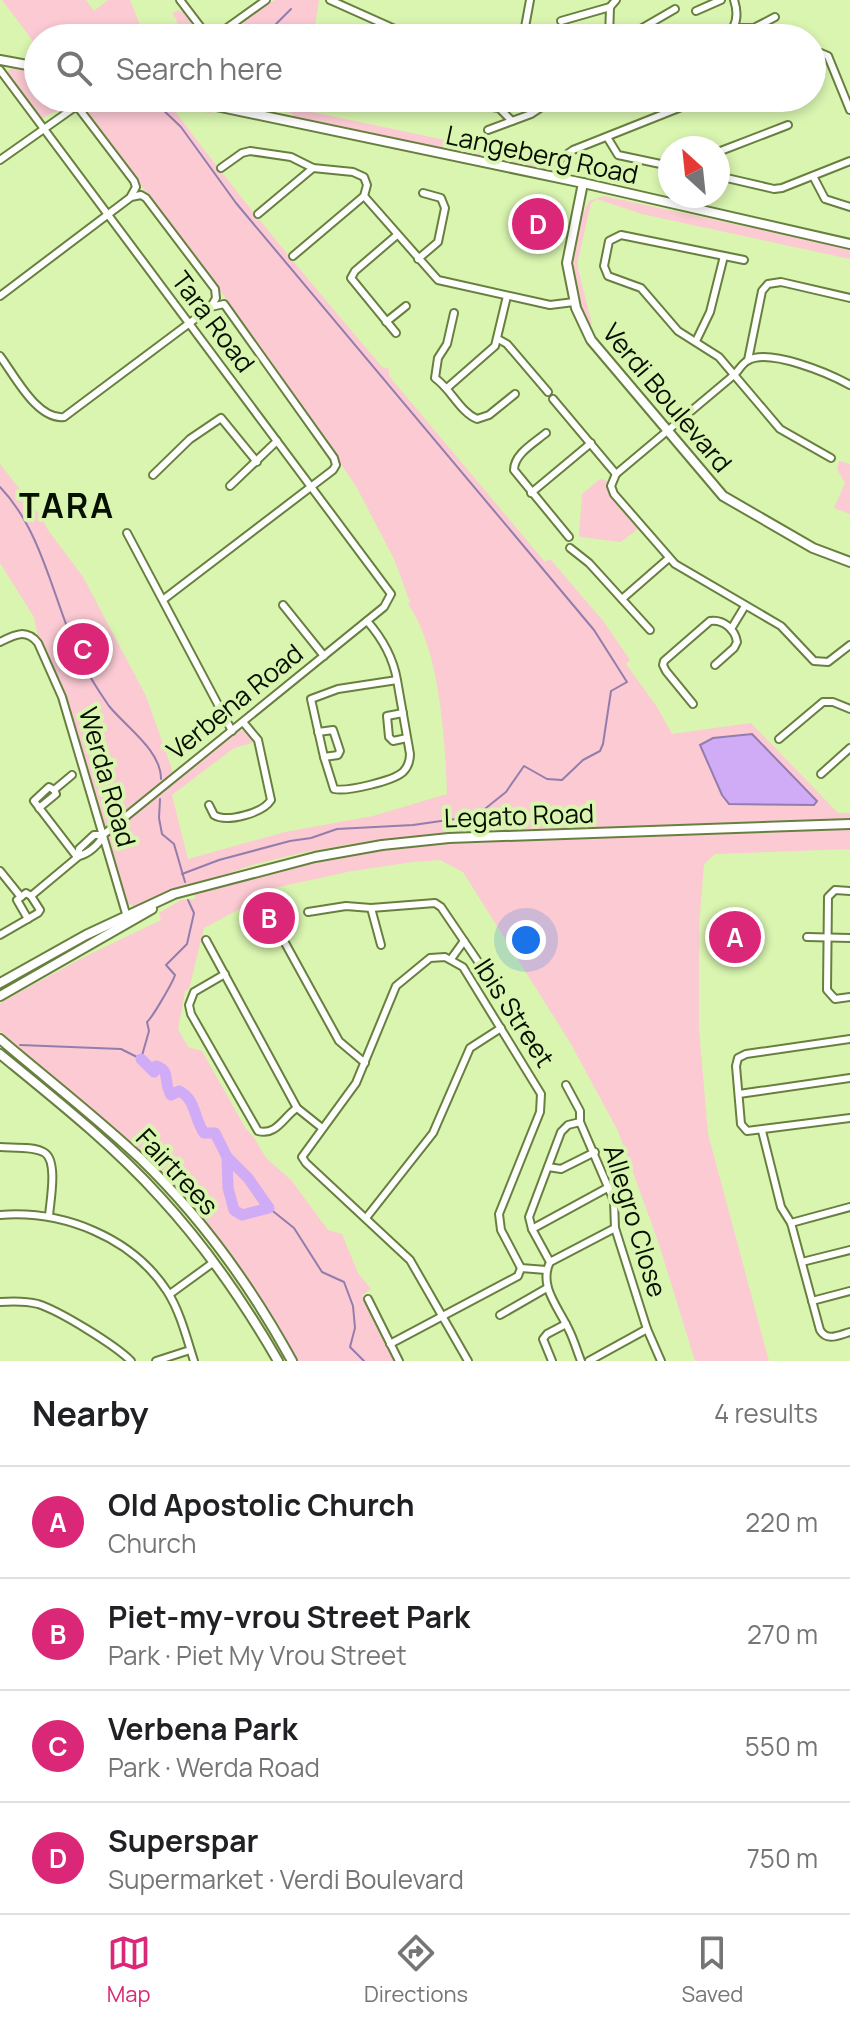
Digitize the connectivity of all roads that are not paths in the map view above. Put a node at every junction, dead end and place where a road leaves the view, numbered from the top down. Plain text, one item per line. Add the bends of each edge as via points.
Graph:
1 (180, 0) edge
2 (330, 0) edge
3 (530, 0) edge
4 (616, 0) edge
5 (721, 0) edge
6 (734, 0) edge
7 (263, 1) edge
8 (610, 7) junction
9 (675, 9) dead end
10 (696, 11) dead end
11 (775, 17) dead end
12 (561, 21) dead end
13 (200, 24) edge
14 (231, 24) edge
15 (384, 24) edge
16 (526, 24) edge
17 (609, 24) edge
18 (649, 24) edge
19 (735, 24) edge
20 (762, 24) edge
21 (826, 55) edge
22 (0, 60) edge
23 (24, 64) edge
24 (0, 70) edge
25 (24, 102) edge
26 (849, 105) edge
27 (31, 112) edge
28 (66, 112) edge
29 (82, 112) edge
30 (264, 112) edge
31 (503, 112) edge
32 (533, 112) edge
33 (669, 112) edge
34 (512, 121) junction
35 (788, 125) dead end
36 (43, 128) junction
37 (488, 130) dead end
38 (607, 137) junction
39 (730, 147) edge
40 (0, 160) edge
41 (850, 161) edge
42 (556, 162) dead end
43 (658, 164) edge
44 (221, 168) dead end
45 (313, 168) junction
46 (813, 176) junction
47 (730, 179) edge
48 (583, 183) junction
49 (423, 193) dead end
50 (364, 196) junction
51 (131, 197) junction
52 (850, 207) edge
53 (108, 214) junction
54 (258, 214) dead end
55 (397, 235) junction
56 (850, 244) edge
57 (293, 256) dead end
58 (724, 256) junction
59 (418, 259) junction
60 (744, 260) dead end
61 (0, 296) edge
62 (507, 296) junction
63 (850, 298) edge
64 (574, 302) junction
65 (406, 306) dead end
66 (211, 307) junction
67 (454, 313) dead end
68 (386, 322) junction
69 (189, 323) junction
70 (396, 333) dead end
71 (498, 339) junction
72 (696, 341) junction
73 (751, 343) junction
74 (0, 356) edge
75 (762, 357) junction
76 (748, 360) junction
77 (734, 375) junction
78 (850, 385) edge
79 (447, 388) junction
80 (515, 394) dead end
81 (667, 431) junction
82 (546, 433) dead end
83 (277, 441) junction
84 (591, 443) junction
85 (831, 458) dead end
86 (257, 462) junction
87 (616, 474) junction
88 (153, 475) dead end
89 (230, 486) dead end
90 (311, 486) junction
91 (531, 493) junction
92 (127, 533) dead end
93 (569, 537) dead end
94 (570, 548) dead end
95 (669, 558) junction
96 (850, 562) edge
97 (164, 599) junction
98 (390, 599) joint
99 (622, 599) junction
100 (283, 605) dead end
101 (745, 606) junction
102 (367, 621) junction
103 (731, 629) junction
104 (650, 630) dead end
105 (0, 642) edge
106 (850, 645) edge
107 (324, 656) junction
108 (715, 665) dead end
109 (397, 680) junction
110 (693, 704) dead end
111 (850, 709) edge
112 (403, 713) junction
113 (243, 722) junction
114 (232, 731) junction
115 (318, 732) junction
116 (407, 738) junction
117 (779, 739) dead end
118 (850, 748) edge
119 (324, 757) junction
120 (821, 774) dead end
121 (72, 775) dead end
122 (209, 805) dead end
123 (850, 824) edge
124 (103, 835) junction
125 (78, 856) junction
126 (0, 871) edge
127 (850, 891) edge
128 (31, 896) junction
129 (21, 897) junction
130 (371, 908) junction
131 (308, 912) dead end
132 (127, 918) junction
133 (28, 919) junction
134 (0, 935) edge
135 (807, 937) dead end
136 (828, 937) junction
137 (850, 938) edge
138 (206, 940) dead end
139 (284, 941) dead end
140 (464, 941) junction
141 (381, 945) dead end
142 (451, 959) junction
143 (479, 963) dead end
144 (225, 974) junction
145 (0, 983) edge
146 (0, 996) edge
147 (850, 997) edge
148 (501, 1028) junction
149 (0, 1039) edge
150 (850, 1039) edge
151 (0, 1054) edge
152 (365, 1063) junction
153 (850, 1078) edge
154 (566, 1085) dead end
155 (739, 1094) junction
156 (297, 1108) junction
157 (850, 1118) edge
158 (580, 1122) junction
159 (322, 1128) junction
160 (762, 1131) junction
161 (0, 1147) edge
162 (595, 1152) junction
163 (548, 1167) junction
164 (609, 1187) junction
165 (850, 1207) edge
166 (0, 1215) edge
167 (49, 1216) junction
168 (366, 1218) junction
169 (791, 1223) junction
170 (615, 1228) junction
171 (532, 1229) junction
172 (850, 1250) edge
173 (214, 1262) junction
174 (550, 1262) junction
175 (802, 1262) junction
176 (521, 1268) junction
177 (546, 1270) junction
178 (547, 1288) junction
179 (850, 1291) edge
180 (170, 1294) junction
181 (368, 1299) dead end
182 (812, 1301) junction
183 (0, 1302) edge
184 (500, 1315) dead end
185 (443, 1316) junction
186 (566, 1324) junction
187 (647, 1329) junction
188 (850, 1332) edge
189 (390, 1344) junction
190 (190, 1350) junction
191 (131, 1361) edge
192 (156, 1361) edge
193 (194, 1361) edge
194 (278, 1361) edge
195 (292, 1361) edge
196 (399, 1361) edge
197 (468, 1361) edge
198 (552, 1361) edge
199 (581, 1361) edge
200 (589, 1361) edge
201 (661, 1361) edge

1 - 13 street
2 - 15 street
3 - 16 street
4 - 8 street
5 - 10 street
6 - 19 street
7 - 14 street
8 - 12 street
8 - 17 street
9 - 18 street
11 - 20 street
21 - 26 street
22 - 23 main road
24 - 25 street, Tara Road
27 - 36 street, Tara Road
28 - 36 street
29 - 51 street via 134,181
30 - 48 main road, Langeberg Road
31 - 34 street
32 - 34 street
33 - 38 street
34 - 37 street
35 - 39 street
36 - 40 street
36 - 53 street, Tara Road
38 - 42 street
38 - 43 street via 621,156
41 - 46 street
44 - 45 street via 250,151 291,157
45 - 50 street via 362,175 367,185
45 - 54 street
46 - 47 street via 774,189
46 - 52 street via 825,199
48 - 56 main road, Langeberg Road
48 - 64 main road, Verdi Boulevard via 567,263
49 - 59 street via 441,198 445,208 437,243
50 - 55 street
50 - 57 street
51 - 53 street
51 - 66 street via 146,198 215,289
53 - 61 street
53 - 69 street, Tara Road
55 - 59 street
55 - 68 street via 351,278
58 - 60 street
58 - 72 street via 710,312
58 - 72 street via 628,235 609,241 604,266 608,276 641,288 678,331
59 - 62 street via 442,281
62 - 64 street via 550,305
62 - 71 street
63 - 73 street via 771,283 762,291
64 - 81 main road, Verdi Boulevard via 591,340
65 - 68 street
66 - 69 street
66 - 90 street via 226,306 334,458 336,467
67 - 79 street via 434,375
68 - 70 street
69 - 74 street via 64,417 40,410
69 - 83 street, Tara Road
71 - 79 street
71 - 84 street
72 - 77 street
73 - 75 street
73 - 76 street
75 - 76 street
75 - 78 street via 818,369
76 - 77 street
77 - 81 street
77 - 85 street via 780,429
79 - 80 street via 477,419
81 - 87 street
81 - 96 main road, Verdi Boulevard via 730,502 813,548
82 - 91 street via 513,464
83 - 86 street
83 - 90 street, Tara Road
84 - 87 street
84 - 91 street
86 - 88 street via 221,418
86 - 89 street
87 - 95 street via 613,492
90 - 97 street
90 - 98 street, Tara Road via 386,585
91 - 93 street
92 - 97 street
94 - 99 street
95 - 99 street
95 - 101 street
97 - 114 street
98 - 102 street, Verbena Road
99 - 104 street
100 - 107 street
101 - 103 street
101 - 106 street via 785,629 818,663 828,662
102 - 107 street, Verbena Road
102 - 109 street via 387,649
103 - 108 street via 736,646
103 - 110 street via 710,621 663,662
105 - 124 street, Werda Road via 23,633 38,643 62,697
107 - 113 street, Verbena Road
109 - 112 street
109 - 115 street via 313,697
111 - 117 street via 823,702
112 - 116 street
112 - 116 street via 387,716 389,737
113 - 114 street, Verbena Road
113 - 122 street via 258,740 271,800 264,808 225,819 214,815
114 - 124 street, Verbena Road
115 - 119 street
115 - 119 street via 333,730 340,751
116 - 119 street via 406,769 367,785 334,789
118 - 120 street
121 - 125 street via 34,800
123 - 132 main road, Legato Road via 382,845 196,888
124 - 125 street, Verbena Road
124 - 132 street, Werda Road
125 - 128 street, Verbena Road
126 - 129 street
127 - 136 street via 829,894
128 - 129 street
128 - 133 street via 40,911
129 - 133 street via 17,902
130 - 131 street
130 - 140 street via 435,903
130 - 141 street
132 - 145 main road, Legato Road
132 - 146 main road, Legato Road
133 - 134 street
135 - 136 street
136 - 137 street
136 - 147 street via 827,992 835,999
138 - 144 street
139 - 152 street via 339,1041
140 - 142 street
140 - 143 street
142 - 148 street, Ibis Street via 463,967
142 - 152 street, Ibis Street via 430,958 396,986
144 - 156 street
144 - 156 street via 194,992 191,1014 258,1131 273,1130
148 - 168 street via 470,1048 433,1133
148 - 176 street, Ibis Street via 542,1097 499,1214
149 - 195 main road, Fairtrees via 165,1184 219,1249
150 - 155 street via 741,1055 736,1066
151 - 173 main road, Fairtrees via 125,1161
152 - 159 street, Ibis Street via 352,1090
153 - 155 street
154 - 158 street
155 - 160 street via 744,1129
156 - 159 street
157 - 160 street
158 - 162 street, Allegro Close
158 - 163 street, Allegro Close via 561,1132
159 - 168 street, Ibis Street via 304,1151 304,1161
160 - 169 street via 781,1207
161 - 167 street via 41,1151 49,1158
162 - 163 street via 561,1169
162 - 164 street, Allegro Close
163 - 171 street, Allegro Close via 530,1212
164 - 170 street, Allegro Close
164 - 171 street
165 - 169 street
166 - 167 street
167 - 180 street via 124,1247
168 - 185 street, Ibis Street via 410,1260
169 - 175 street
170 - 174 street
170 - 187 street, Allegro Close
171 - 174 street
172 - 175 street
173 - 180 street
173 - 194 main road, Fairtrees
174 - 177 street
175 - 182 street
176 - 177 street
176 - 185 street via 518,1276
177 - 178 street
178 - 184 street
178 - 186 street
179 - 182 street
180 - 190 street
181 - 189 street
182 - 188 street via 823,1336
183 - 191 street via 47,1308
185 - 189 street
185 - 197 street, Ibis Street
186 - 198 street via 543,1339
186 - 199 street
187 - 200 street
187 - 201 street, Allegro Close
189 - 196 street
190 - 192 street
190 - 193 street

